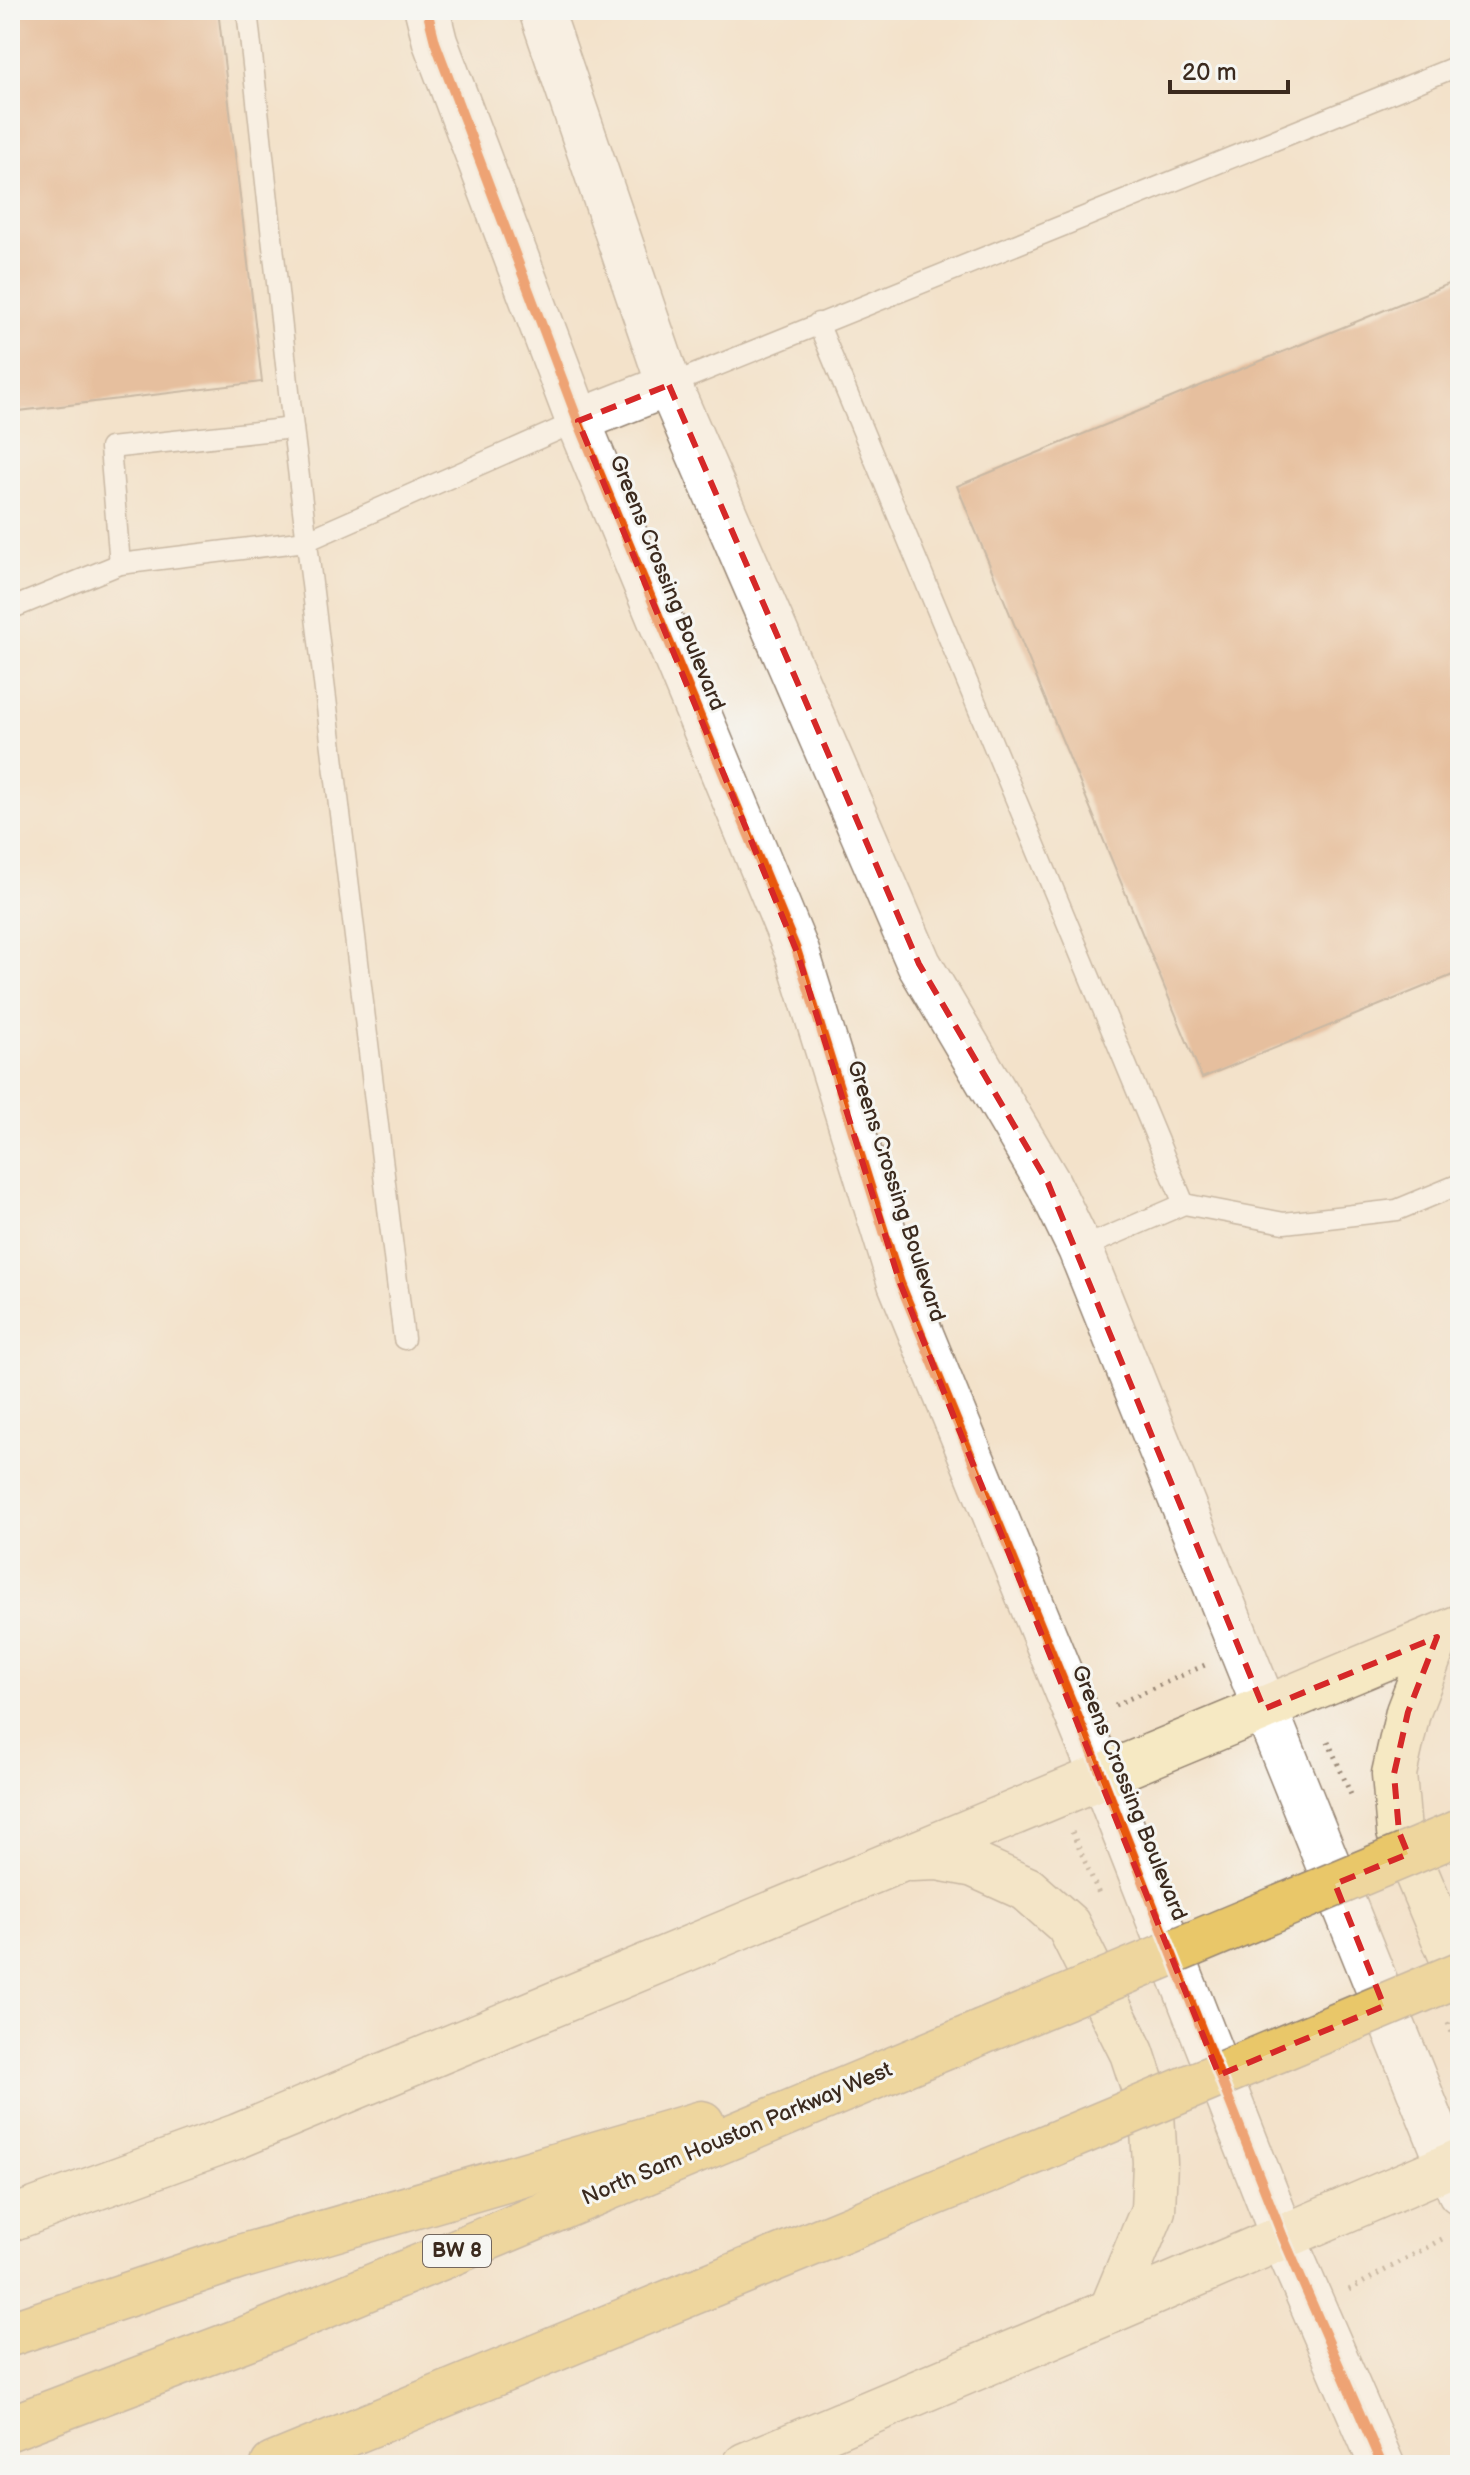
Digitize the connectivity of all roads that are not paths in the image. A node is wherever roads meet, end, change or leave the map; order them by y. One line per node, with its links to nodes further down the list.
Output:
1 (247, 10): 8 (lane)
2 (427, 10): 7 (street, Greens Crossing Boulevard)
3 (541, 10): 6 (street)
4 (1460, 65): 5 (lane)
5 (818, 323): 6 (lane); 13 (lane)
6 (669, 385): 7 (street); 14 (street)
7 (578, 421): 9 (lane); 18 (street, Greens Crossing Boulevard)
8 (293, 428): 9 (lane); 10 (lane)
9 (306, 541): 10 (lane); 15 (lane)
10 (120, 564): 11 (lane)
11 (10, 609)
12 (1460, 1184): 13 (lane)
13 (1184, 1204): 14 (lane)
14 (1080, 1249): 17 (street)
15 (404, 1339)
16 (1448, 1632): 17 (main road); 21 (main road)
17 (1264, 1709): 18 (main road); 23 (street)
18 (1102, 1776): 20 (main road); 25 (street, Greens Crossing Boulevard)
19 (1460, 1832): 22 (highway, North Sam Houston Parkway West / BW 8, bridge)
20 (900, 1860): 24 (main road); 26 (main road)
21 (1460, 1975): 28 (highway, bridge)
22 (900, 2066): 27 (highway); 29 (highway, North Sam Houston Parkway West / BW 8)
23 (1456, 2173): 25 (main road)
24 (10, 2219)
25 (1283, 2237): 26 (main road); 33 (street, Greens Crossing Boulevard)
26 (1111, 2311): 32 (main road)
27 (10, 2334)
28 (485, 2379): 30 (highway); 31 (highway)
29 (10, 2428)
30 (273, 2465)
31 (330, 2465)
32 (745, 2465)
33 (1382, 2465)

